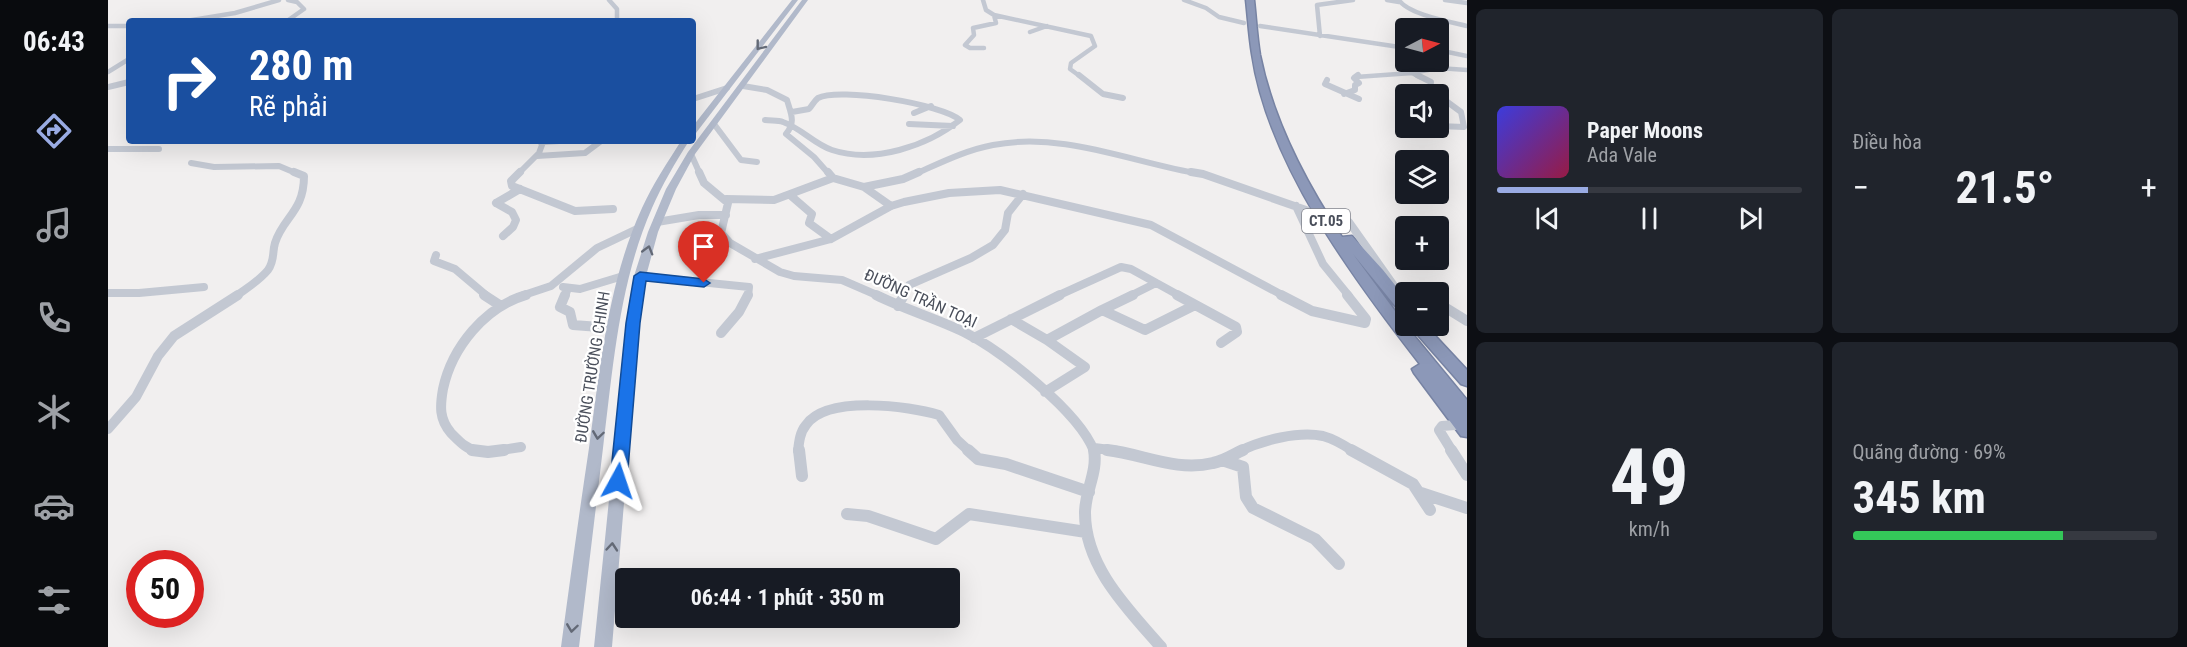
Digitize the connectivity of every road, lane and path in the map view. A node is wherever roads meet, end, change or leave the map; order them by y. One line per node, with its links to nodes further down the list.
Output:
1 (279, 0): 16 (street)
2 (288, 0): 17 (street)
3 (609, 0): 18 (street)
4 (795, 0): 44 (main road, one-way to 44)
5 (805, 0): 42 (main road, ĐƯỜNG TRƯỜNG CHINH)
6 (983, 0): 15 (street)
7 (1184, 0): 23 (street)
8 (1250, 0): 92 (highway, CT.05)
9 (1256, 0): 89 (highway, CT.05)
10 (1353, 0): 30 (street)
11 (1387, 0): 13 (street)
12 (1445, 0): 14 (street)
13 (1399, 1): 19 (street)
14 (1466, 4)
15 (994, 15): 26 (street); 32 (street)
16 (204, 18)
17 (291, 18)
18 (617, 18)
19 (1440, 18)
20 (1467, 19): 21 (street)
21 (1449, 20)
22 (1449, 21): 28 (street)
23 (1244, 23)
24 (108, 26): 25 (street)
25 (126, 26)
26 (1047, 26): 29 (street); 47 (street)
27 (1260, 26): 30 (street)
28 (1467, 26)
29 (1030, 33)
30 (1320, 36): 31 (street)
31 (1395, 46)
32 (984, 48)
33 (1449, 52): 34 (street)
34 (1467, 56)
35 (126, 61): 37 (street)
36 (1467, 70): 38 (street)
37 (108, 72)
38 (1412, 73): 41 (street); 45 (street)
39 (1327, 80): 45 (street)
40 (126, 83): 43 (street)
41 (1431, 84)
42 (743, 86): 52 (main road, ĐƯỜNG TRƯỜNG CHINH); 53 (street)
43 (108, 87)
44 (726, 88): 46 (street); 50 (main road)
45 (1344, 94): 48 (street)
46 (696, 98)
47 (1123, 98)
48 (1359, 99)
49 (1449, 103): 59 (street)
50 (712, 106): 52 (main road); 60 (main road)
51 (931, 106): 53 (street); 54 (street); 58 (street)
52 (727, 107): 57 (main road, ĐƯỜNG TRƯỜNG CHINH)
53 (792, 111): 61 (street)
54 (914, 113)
55 (765, 120): 61 (street)
56 (909, 123): 58 (street)
57 (714, 124): 69 (main road, ĐƯỜNG TRƯỜNG CHINH); 71 (street)
58 (952, 126): 62 (street)
59 (1449, 126)
60 (696, 127)
61 (792, 127): 62 (street); 66 (street)
62 (816, 142): 66 (street)
63 (541, 144): 70 (street)
64 (597, 144): 70 (street)
65 (683, 144): 86 (main road, ĐƯỜNG TRƯỜNG CHINH)
66 (800, 145): 73 (street)
67 (108, 149): 68 (street)
68 (159, 149)
69 (692, 154): 78 (street); 85 (main road, ĐƯỜNG TRƯỜNG CHINH)
70 (537, 156): 75 (street)
71 (757, 162)
72 (191, 163): 123 (street)
73 (833, 178): 74 (street); 77 (street)
74 (864, 187): 79 (street); 80 (street)
75 (520, 189): 81 (street); 87 (street)
76 (1023, 194): 79 (street); 80 (street); 104 (street)
77 (790, 195): 78 (street); 88 (street)
78 (726, 200): 83 (street, ĐƯỜNG TRẦN TOẠI)
79 (891, 206): 88 (street)
80 (1296, 206): 82 (street)
81 (613, 209)
82 (1306, 210)
83 (726, 215): 85 (street); 91 (street, ĐƯỜNG TRẦN TOẠI)
84 (1334, 218): 98 (street)
85 (657, 222): 94 (main road, ĐƯỜNG TRƯỜNG CHINH, one-way to 85)
86 (639, 228): 93 (main road, ĐƯỜNG TRƯỜNG CHINH); 95 (street)
87 (503, 236)
88 (831, 239): 91 (street)
89 (1347, 239): 101 (highway); 105 (highway, CT.05)
90 (436, 255): 103 (street)
91 (755, 259): 104 (street, ĐƯỜNG TRẦN TOẠI)
92 (1361, 275): 121 (highway, CT.05); 122 (highway)
93 (623, 276): 99 (street); 110 (main road, ĐƯỜNG TRƯỜNG CHINH)
94 (640, 276): 111 (street); 112 (main road, ĐƯỜNG TRƯỜNG CHINH)
95 (556, 283): 99 (street); 103 (street)
96 (1156, 283): 102 (street); 106 (street); 108 (street)
97 (204, 287): 100 (street)
98 (1395, 287)
99 (568, 288): 110 (street)
100 (108, 293)
101 (1395, 295)
102 (1195, 305): 106 (street); 117 (street)
103 (501, 306): 124 (street)
104 (898, 306): 115 (street, ĐƯỜNG TRẦN TOẠI)
105 (1395, 308)
106 (1102, 309): 116 (street)
107 (1449, 310): 109 (street)
108 (1011, 319): 115 (street); 116 (street)
109 (1467, 321)
110 (613, 331): 112 (main road); 136 (main road, ĐƯỜNG TRƯỜNG CHINH, one-way to 136)
111 (721, 333)
112 (632, 334): 137 (main road, ĐƯỜNG TRƯỜNG CHINH, one-way to 112)
113 (1416, 336): 120 (highway, CT.05)
114 (1427, 336): 118 (highway)
115 (974, 338): 119 (street, ĐƯỜNG TRẦN TOẠI)
116 (1047, 340): 119 (street)
117 (1221, 343)
118 (1467, 380)
119 (1045, 392): 125 (street, ĐƯỜNG TRẦN TOẠI)
120 (1467, 397)
121 (1467, 411)
122 (1461, 428): 127 (street)
123 (108, 429)
124 (521, 447)
125 (1094, 448): 126 (street); 129 (street)
126 (1222, 460): 130 (street); 135 (street)
127 (1467, 475)
128 (802, 476): 129 (street)
129 (1089, 492): 134 (street)
130 (1421, 493): 131 (street); 132 (street)
131 (1467, 508)
132 (1430, 510)
133 (847, 514): 134 (street)
134 (1086, 532): 138 (street)
135 (1339, 564)
136 (570, 647)
137 (603, 647)
138 (1161, 647)

